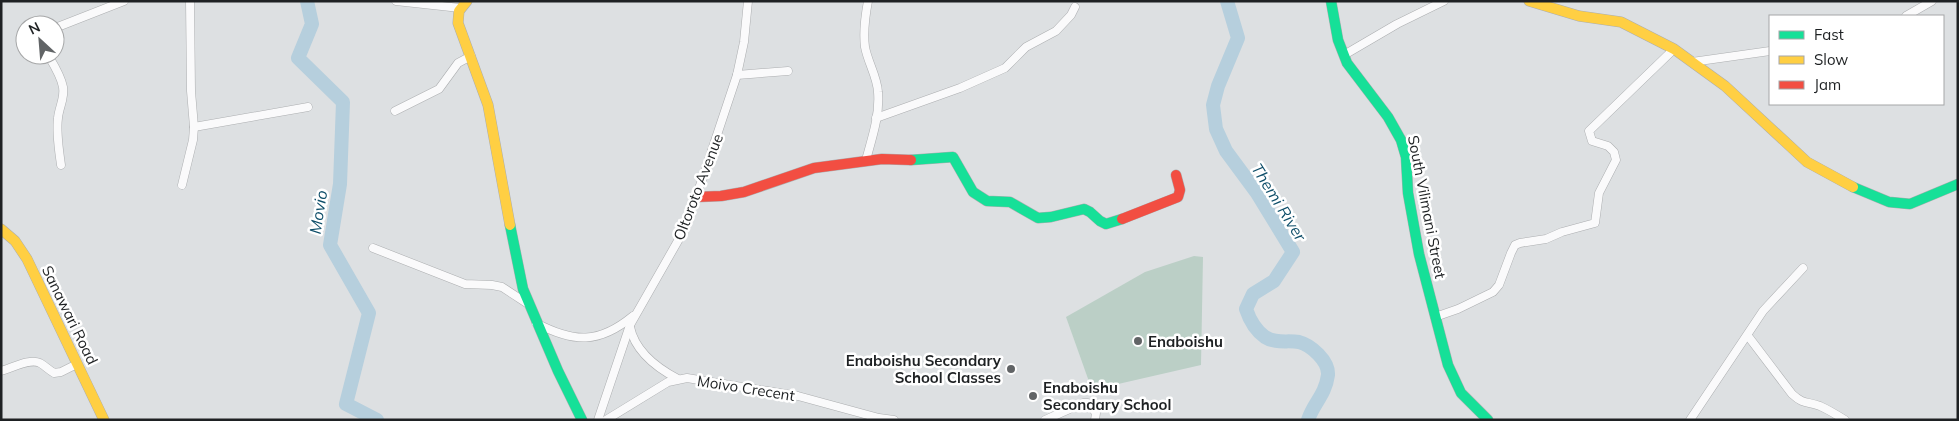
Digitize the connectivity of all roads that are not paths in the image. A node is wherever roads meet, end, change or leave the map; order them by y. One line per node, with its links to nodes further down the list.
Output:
1 (124, 1): 13 (street)
2 (190, 1): 25 (street)
3 (396, 1): 10 (street)
4 (868, 1): 24 (street)
5 (1331, 1): 16 (street, South Vilimani Street)
6 (1444, 1): 16 (street)
7 (1529, 1): 14 (street)
8 (1932, 1): 12 (street)
9 (750, 2): 21 (street, Oltoroto Avenue)
10 (463, 4): 17 (street)
11 (1075, 7): 24 (street)
12 (1908, 15)
13 (65, 24)
14 (1674, 49): 18 (street); 37 (street)
15 (1769, 50): 18 (street)
16 (1344, 55): 37 (street, South Vilimani Street)
17 (471, 56): 23 (street); 35 (street)
18 (1692, 62): 29 (street)
19 (54, 65): 27 (street)
20 (788, 71): 21 (street)
21 (737, 75): 31 (street, Oltoroto Avenue)
22 (308, 107): 25 (street)
23 (394, 111)
24 (876, 118): 26 (street)
25 (194, 127): 30 (street)
26 (866, 160): 28 (street); 31 (street)
27 (61, 165)
28 (1176, 174)
29 (1958, 184)
30 (182, 185)
31 (696, 197): 36 (street, Oltoroto Avenue)
32 (1, 229): 41 (street, Sanawari Road)
33 (373, 248): 35 (street)
34 (1803, 268): 40 (street)
35 (528, 304): 38 (street)
36 (636, 314): 38 (street); 39 (street, Oltoroto Avenue)
37 (1435, 317): 51 (street, South Vilimani Street)
38 (536, 323): 45 (street)
39 (630, 325): 43 (street); 46 (street, Oltoroto Avenue)
40 (1748, 336): 52 (street); 53 (street)
41 (77, 364): 42 (street); 44 (street, Sanawari Road)
42 (1, 371)
43 (678, 379): 47 (street, Moivo Crecent); 48 (street, Moivo Crecent)
44 (104, 420)
45 (582, 420)
46 (598, 420)
47 (606, 420)
48 (894, 420)
49 (1045, 420): 50 (street)
50 (1095, 420)
51 (1488, 420)
52 (1690, 420)
53 (1846, 420)

